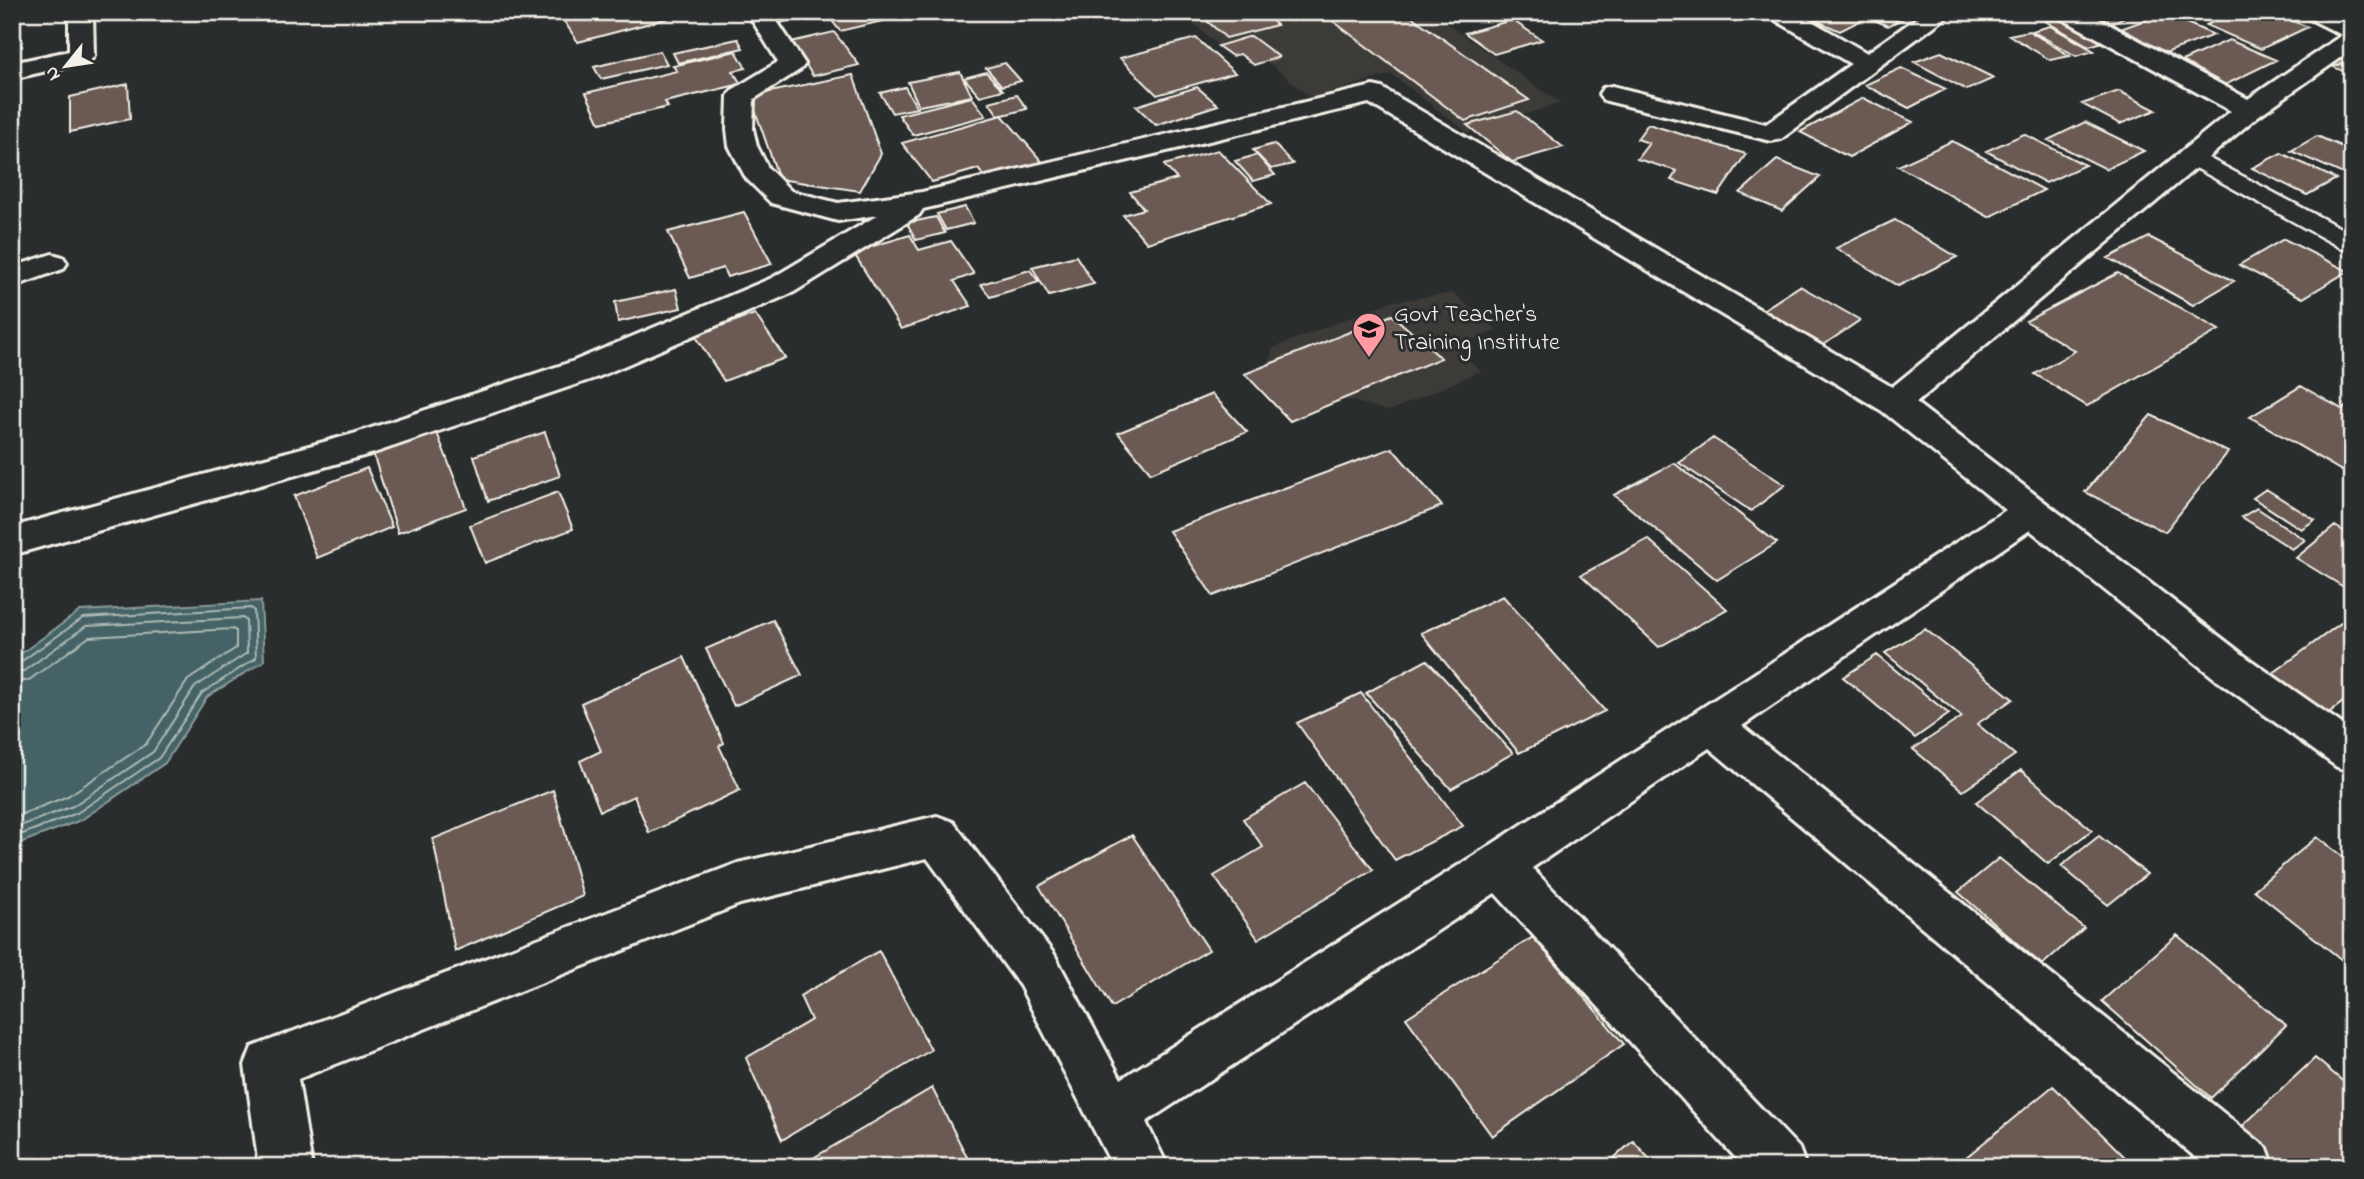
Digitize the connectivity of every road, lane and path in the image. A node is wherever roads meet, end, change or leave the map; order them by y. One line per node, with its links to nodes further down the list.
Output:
1 (81, 12): 10 (street)
2 (759, 12): 14 (street)
3 (1779, 12): 9 (street)
4 (1941, 12): 9 (street)
5 (2067, 12): 12 (street)
6 (2314, 12): 7 (street)
7 (2352, 30)
8 (2352, 39): 12 (street)
9 (1868, 64): 11 (street)
10 (12, 71)
11 (1612, 94)
12 (2249, 110): 13 (street)
13 (2193, 157): 15 (lane); 18 (street)
14 (922, 201): 18 (street); 20 (street)
15 (2352, 244)
16 (52, 262): 17 (street)
17 (12, 278)
18 (1894, 403): 19 (street)
19 (2032, 511): 21 (street); 22 (street)
20 (12, 541)
21 (1711, 725): 23 (street); 28 (street)
22 (2352, 754)
23 (1499, 865): 24 (street); 27 (street)
24 (1112, 1114): 25 (street); 26 (street)
25 (286, 1167)
26 (1142, 1167)
27 (1780, 1167)
28 (2248, 1167)

